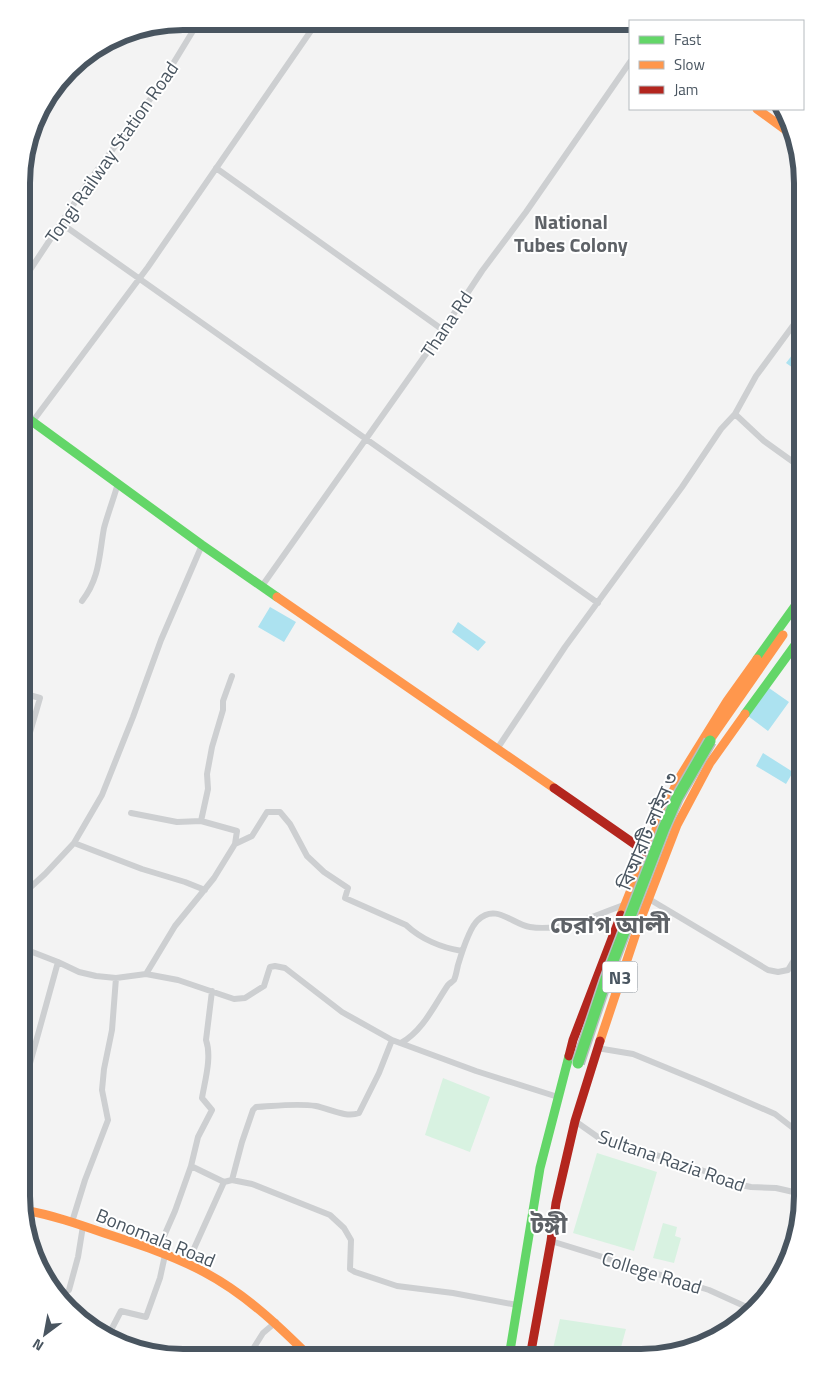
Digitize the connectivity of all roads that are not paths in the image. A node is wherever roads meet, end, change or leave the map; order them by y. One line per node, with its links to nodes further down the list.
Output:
1 (194, 30): 7 (street, Tongi Railway Station Road)
2 (311, 30): 6 (street)
3 (629, 63): 11 (street, Thana Rd)
4 (758, 110): 5 (main road)
5 (784, 129)
6 (216, 168): 9 (street); 11 (street)
7 (62, 224): 8 (street, Tongi Railway Station Road); 9 (street)
8 (30, 270)
9 (139, 280): 14 (street); 15 (street)
10 (794, 324): 12 (street)
11 (443, 330): 15 (street, Thana Rd)
12 (734, 414): 16 (street); 21 (street)
13 (30, 419): 14 (main road)
14 (33, 421): 17 (main road)
15 (366, 439): 19 (street, Thana Rd); 21 (street)
16 (794, 463)
17 (118, 483): 18 (main road); 20 (street)
18 (202, 545): 19 (main road); 31 (street)
19 (262, 586): 28 (main road)
20 (82, 601)
21 (598, 603): 28 (street)
22 (794, 607): 33 (main road, N3)
23 (794, 620): 49 (main road, বিআরটি লাইন ৩, bridge)
24 (794, 646): 36 (main road, N3)
25 (232, 676): 30 (street)
26 (30, 695): 27 (street)
27 (30, 733)
28 (497, 749): 33 (main road)
29 (131, 812): 30 (street)
30 (201, 821): 32 (street)
31 (74, 843): 34 (street); 35 (street)
32 (234, 844): 35 (street); 39 (street)
33 (646, 852): 37 (main road, N3)
34 (32, 885)
35 (204, 890): 42 (street)
36 (649, 899): 40 (street); 47 (main road, N3)
37 (626, 904): 39 (street); 50 (main road, N3)
38 (30, 951): 41 (street)
39 (462, 951): 46 (street)
40 (794, 960)
41 (58, 962): 43 (street); 48 (street)
42 (146, 974): 43 (street); 44 (street)
43 (116, 978): 58 (street)
44 (212, 991): 45 (street); 53 (street)
45 (392, 1040): 46 (street); 54 (street)
46 (401, 1043): 50 (street)
47 (597, 1048): 51 (main road, N3); 52 (street)
48 (30, 1063)
49 (578, 1063)
50 (558, 1097): 63 (main road, N3)
51 (574, 1121): 56 (street, Sultana Razia Road); 59 (main road, N3)
52 (794, 1129)
53 (191, 1166): 55 (street); 60 (street)
54 (232, 1180): 55 (street); 63 (street)
55 (224, 1182): 61 (street)
56 (794, 1192)
57 (31, 1212): 58 (main road, Bonomala Road)
58 (78, 1224): 60 (main road, Bonomala Road); 62 (street)
59 (551, 1241): 64 (street, College Road); 70 (main road, N3)
60 (161, 1254): 61 (main road, Bonomala Road); 66 (street)
61 (187, 1264): 65 (main road, Bonomala Road)
62 (69, 1290)
63 (517, 1305): 69 (main road, N3)
64 (746, 1307)
65 (276, 1322): 67 (street); 68 (main road, Bonomala Road)
66 (110, 1331)
67 (253, 1349)
68 (302, 1349)
69 (511, 1349)
70 (531, 1349)

